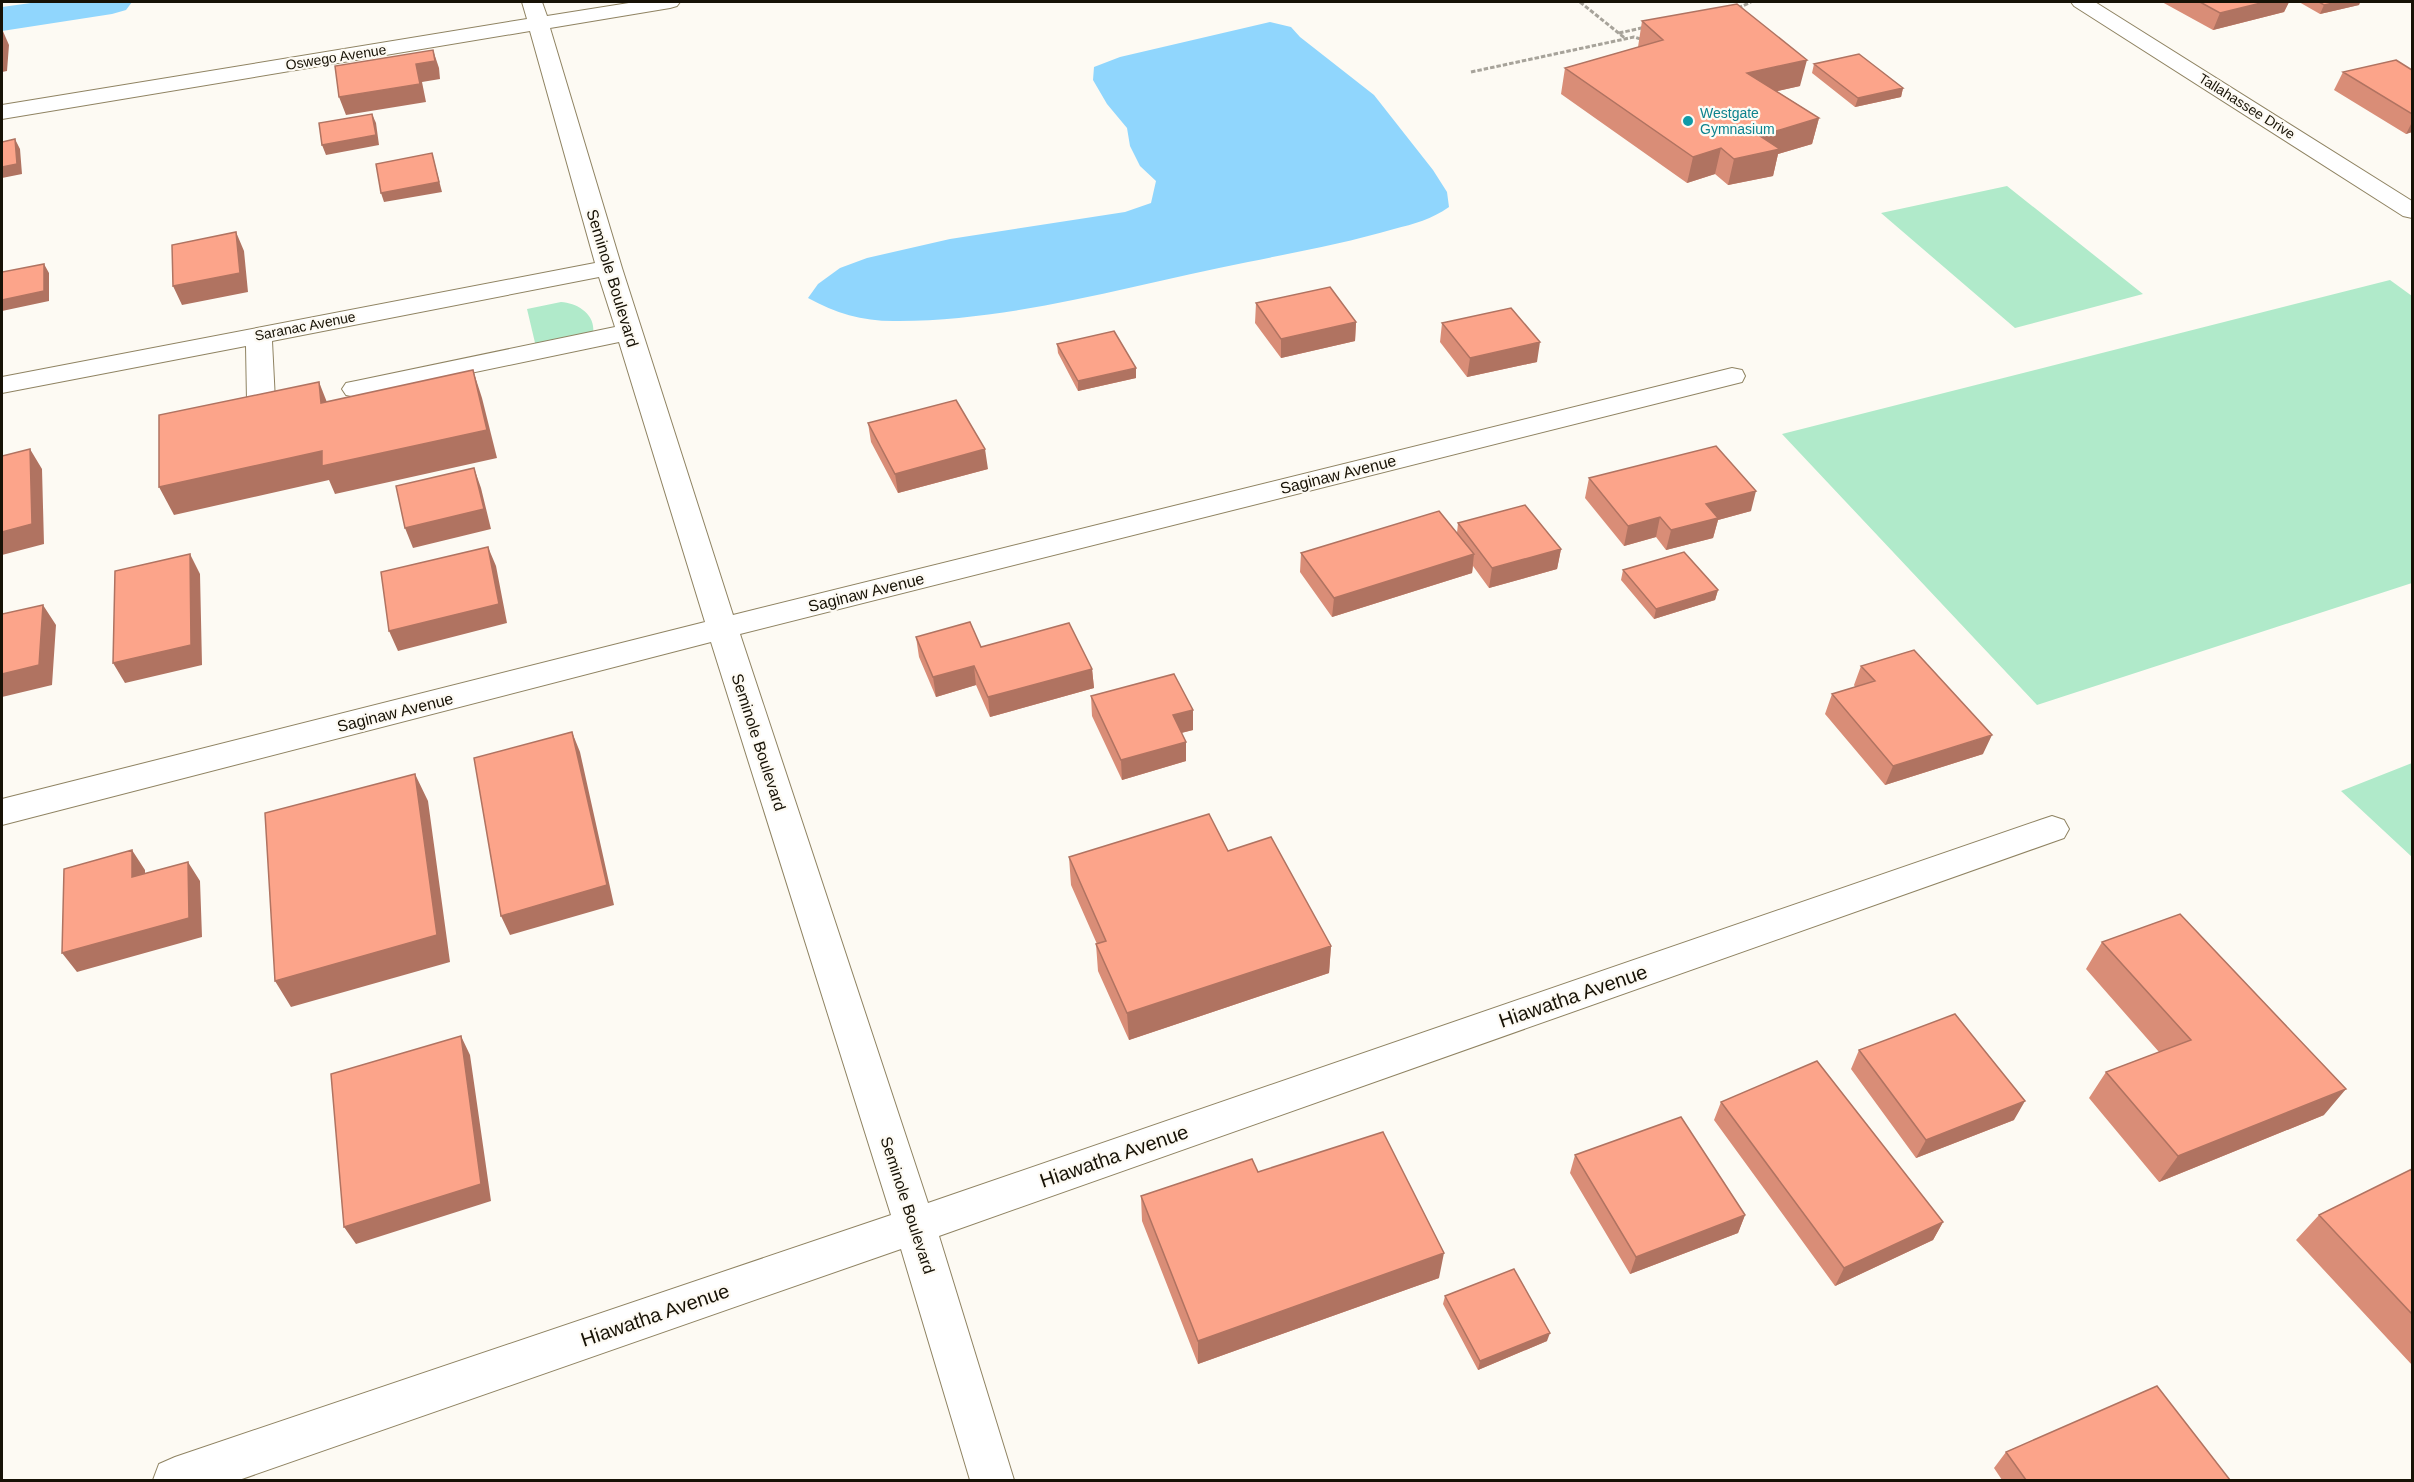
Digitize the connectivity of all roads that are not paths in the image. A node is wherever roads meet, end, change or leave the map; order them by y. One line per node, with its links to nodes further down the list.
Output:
1 (670, 2): 3 (street, Oswego Avenue)
2 (2081, 2): 5 (street, Tallahassee Drive)
3 (535, 12): 4 (street, Oswego Avenue); 6 (street, Seminole Boulevard)
4 (2, 112)
5 (2408, 205)
6 (609, 268): 7 (street, Seminole Boulevard); 8 (street, Saranac Avenue)
7 (629, 332): 11 (street); 13 (street, Seminole Boulevard)
8 (259, 335): 10 (street, Saranac Avenue); 12 (street)
9 (1732, 376): 13 (street, Saginaw Avenue)
10 (2, 385)
11 (356, 389)
12 (261, 401)
13 (722, 628): 14 (street, Saginaw Avenue); 16 (street, Seminole Boulevard)
14 (2, 812)
15 (2052, 829): 16 (street, Hiawatha Avenue)
16 (915, 1226): 17 (street, Hiawatha Avenue); 18 (street, Seminole Boulevard)
17 (175, 1480)
18 (992, 1480)

